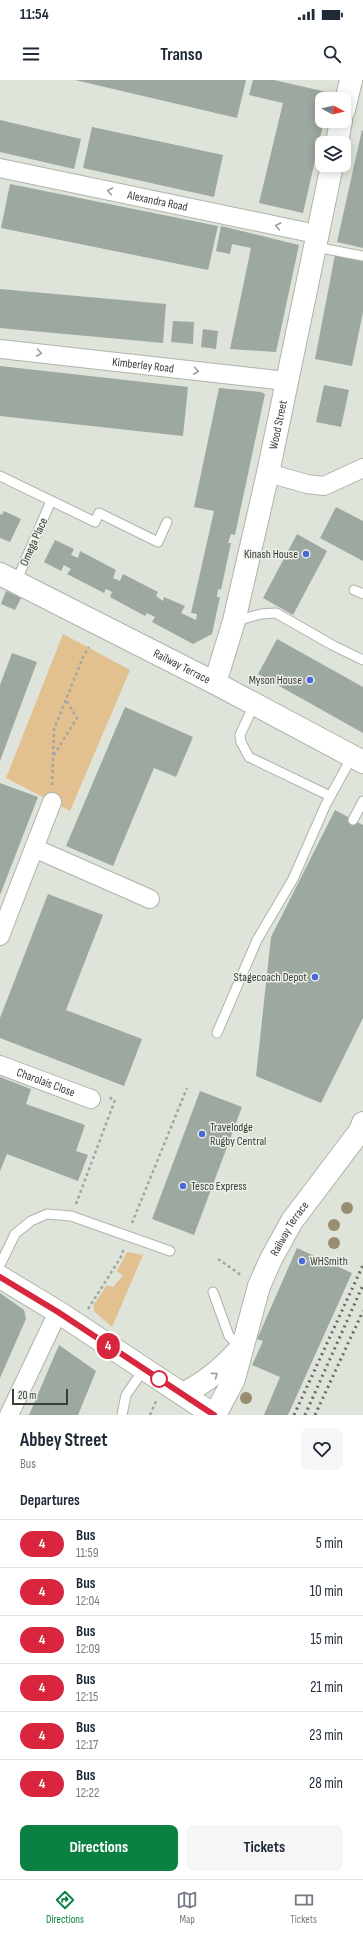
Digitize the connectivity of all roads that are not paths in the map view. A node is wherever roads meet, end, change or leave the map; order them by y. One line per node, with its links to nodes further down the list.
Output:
1 (351, 80): 2 (street)
2 (348, 92)
3 (0, 168): 5 (street, Alexandra Road, one-way to 3)
4 (330, 172): 5 (street, Wood Street)
5 (315, 240): 6 (lane); 8 (street, Wood Street)
6 (363, 256)
7 (0, 349): 8 (street, Kimberley Road, one-way to 8)
8 (286, 382): 10 (street, Wood Street)
9 (363, 468): 10 (street)
10 (268, 473): 17 (street, Wood Street)
11 (0, 476): 12 (lane)
12 (51, 501): 13 (lane); 14 (lane, Omega Place)
13 (167, 522)
14 (8, 578): 19 (street, Railway Terrace)
15 (354, 590): 16 (lane)
16 (363, 594)
17 (234, 621): 18 (lane); 19 (street, Wood Street)
18 (363, 660)
19 (215, 683): 20 (street, Railway Terrace)
20 (254, 705): 21 (street, Railway Terrace); 22 (lane)
21 (358, 759): 22 (lane)
22 (330, 796): 29 (lane)
23 (363, 801): 25 (lane)
24 (52, 802): 26 (street)
25 (353, 820)
26 (34, 848): 27 (street); 28 (street)
27 (150, 899)
28 (0, 936)
29 (217, 1033)
30 (0, 1065): 31 (street, Charolais Close)
31 (91, 1099)
32 (363, 1123): 38 (street, Railway Terrace)
33 (170, 1251): 34 (lane)
34 (0, 1265)
35 (0, 1278): 37 (street)
36 (213, 1292): 38 (lane)
37 (58, 1312): 39 (street); 41 (street)
38 (241, 1348): 40 (street, Railway Terrace); 40 (street, Railway Terrace, one-way to 38)
39 (144, 1369): 40 (street); 42 (lane)
40 (202, 1407)
41 (9, 1415)
42 (122, 1415)

